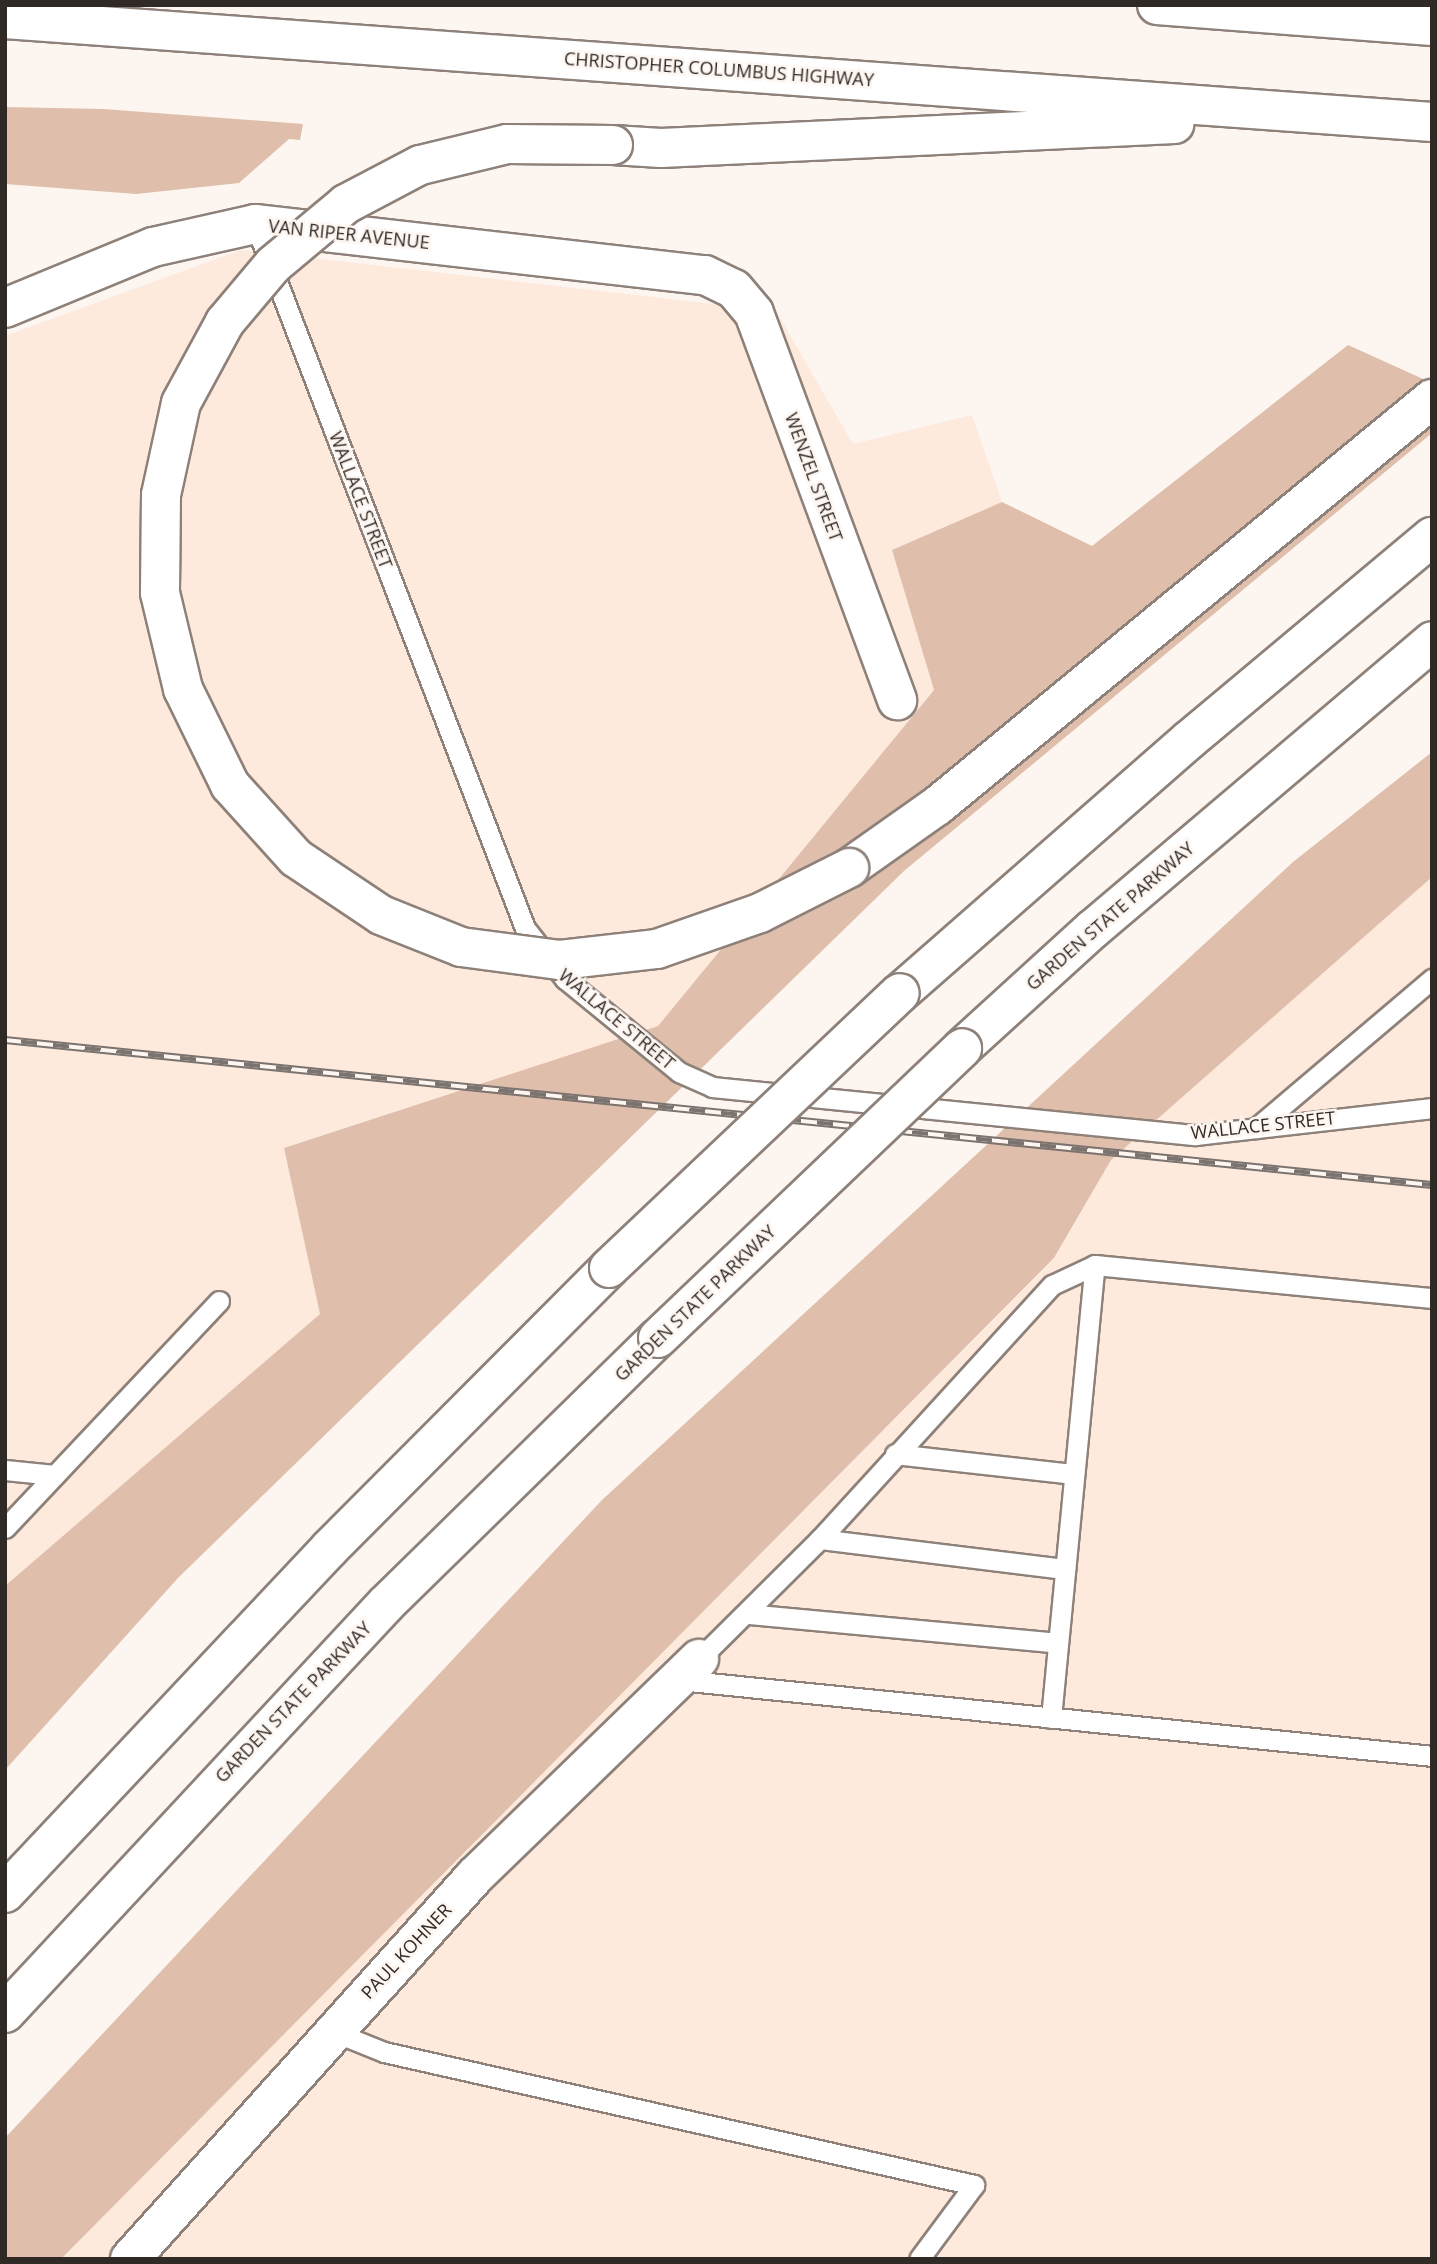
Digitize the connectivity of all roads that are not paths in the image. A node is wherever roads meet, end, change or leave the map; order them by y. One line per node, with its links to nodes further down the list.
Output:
1 (1157, 5): 3 (main road)
2 (5, 19): 4 (main road, CHRISTOPHER COLUMBUS HIGHWAY)
3 (1432, 26)
4 (1351, 116): 5 (main road, CHRISTOPHER COLUMBUS HIGHWAY); 9 (main road, bridge)
5 (1432, 122)
6 (256, 224): 7 (main road, VAN RIPER AVENUE); 8 (main road, VAN RIPER AVENUE); 15 (lane, WALLACE STREET)
7 (705, 275): 12 (main road, WENZEL STREET)
8 (5, 308)
9 (1432, 399)
10 (1432, 537): 31 (main road, bridge)
11 (1432, 641): 32 (main road, GARDEN STATE PARKWAY, bridge)
12 (897, 700)
13 (1432, 979): 15 (lane)
14 (1432, 1108): 15 (lane, WALLACE STREET)
15 (1256, 1128)
16 (1096, 1265): 17 (lane); 19 (lane); 21 (lane)
17 (1432, 1298)
18 (219, 1301): 22 (lane)
19 (895, 1454): 21 (lane); 24 (lane)
20 (5, 1470): 22 (lane)
21 (1074, 1474): 25 (lane)
22 (55, 1475): 23 (lane)
23 (5, 1528)
24 (820, 1539): 25 (lane); 26 (lane)
25 (1065, 1569): 27 (lane)
26 (748, 1614): 27 (lane); 28 (lane)
27 (1058, 1643): 29 (lane)
28 (689, 1669): 29 (lane); 33 (main road, PAUL KOHNER)
29 (1051, 1717): 30 (lane)
30 (1432, 1756)
31 (5, 1893)
32 (5, 2013)
33 (332, 2031): 34 (main road, PAUL KOHNER); 35 (lane)
34 (130, 2259)
35 (919, 2259)

